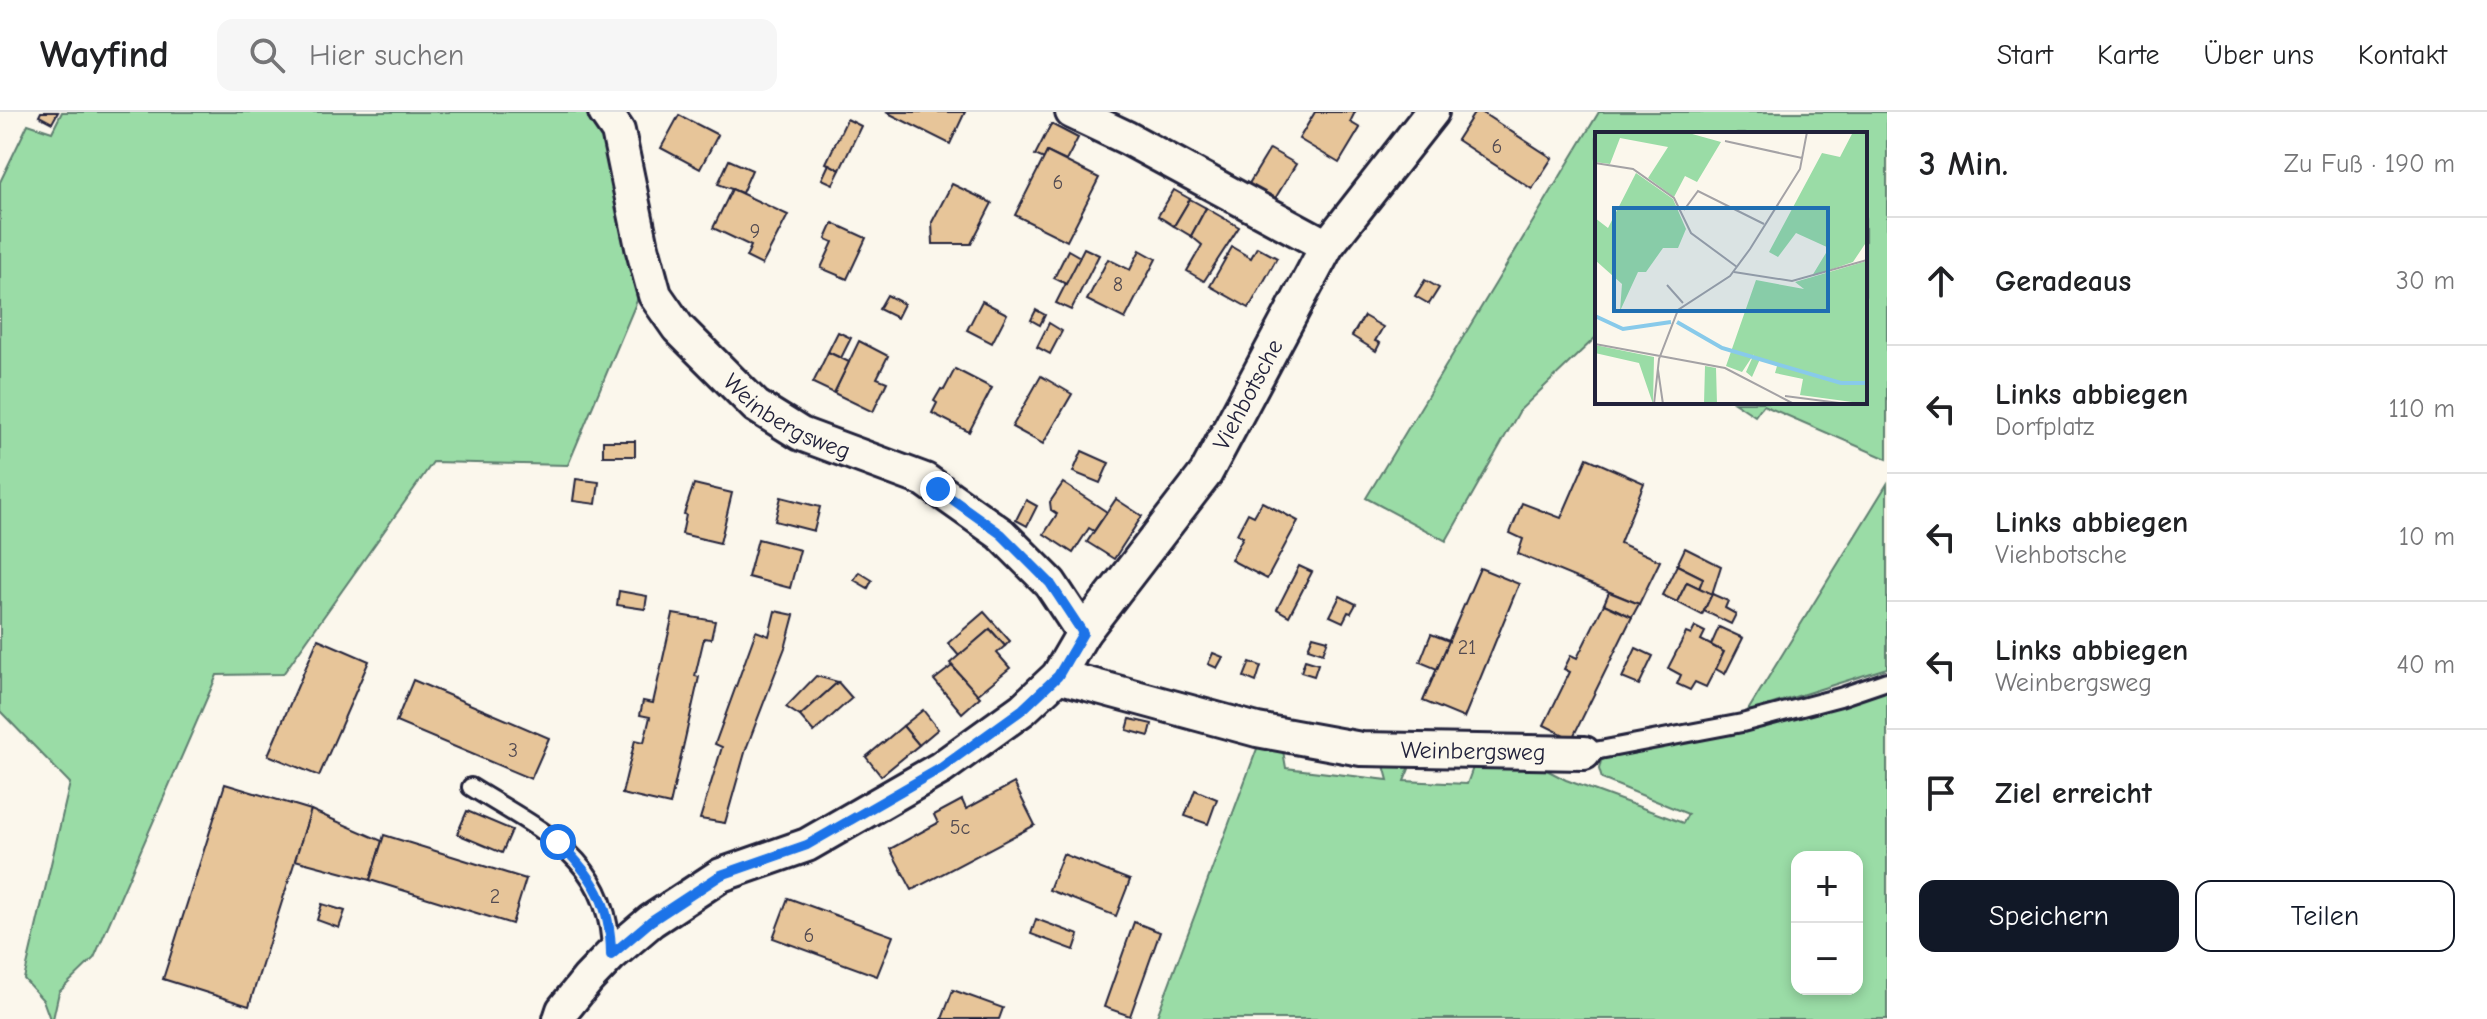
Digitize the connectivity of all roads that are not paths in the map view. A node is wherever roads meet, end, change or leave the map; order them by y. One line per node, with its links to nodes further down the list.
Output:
1 (1072, 112): 4 (street)
2 (1432, 112): 4 (street, Viehbotsche)
3 (620, 118): 5 (street, Weinbergsweg)
4 (1327, 246): 5 (street, Viehbotsche)
5 (1083, 633): 6 (street, Viehbotsche)
6 (1058, 676): 8 (street, Weinbergsweg); 10 (street, Viehbotsche)
7 (1887, 681): 8 (lane, Weinbergsweg)
8 (1584, 753)
9 (471, 787): 10 (lane)
10 (611, 955): 11 (street, Viehbotsche)
11 (560, 1019)

